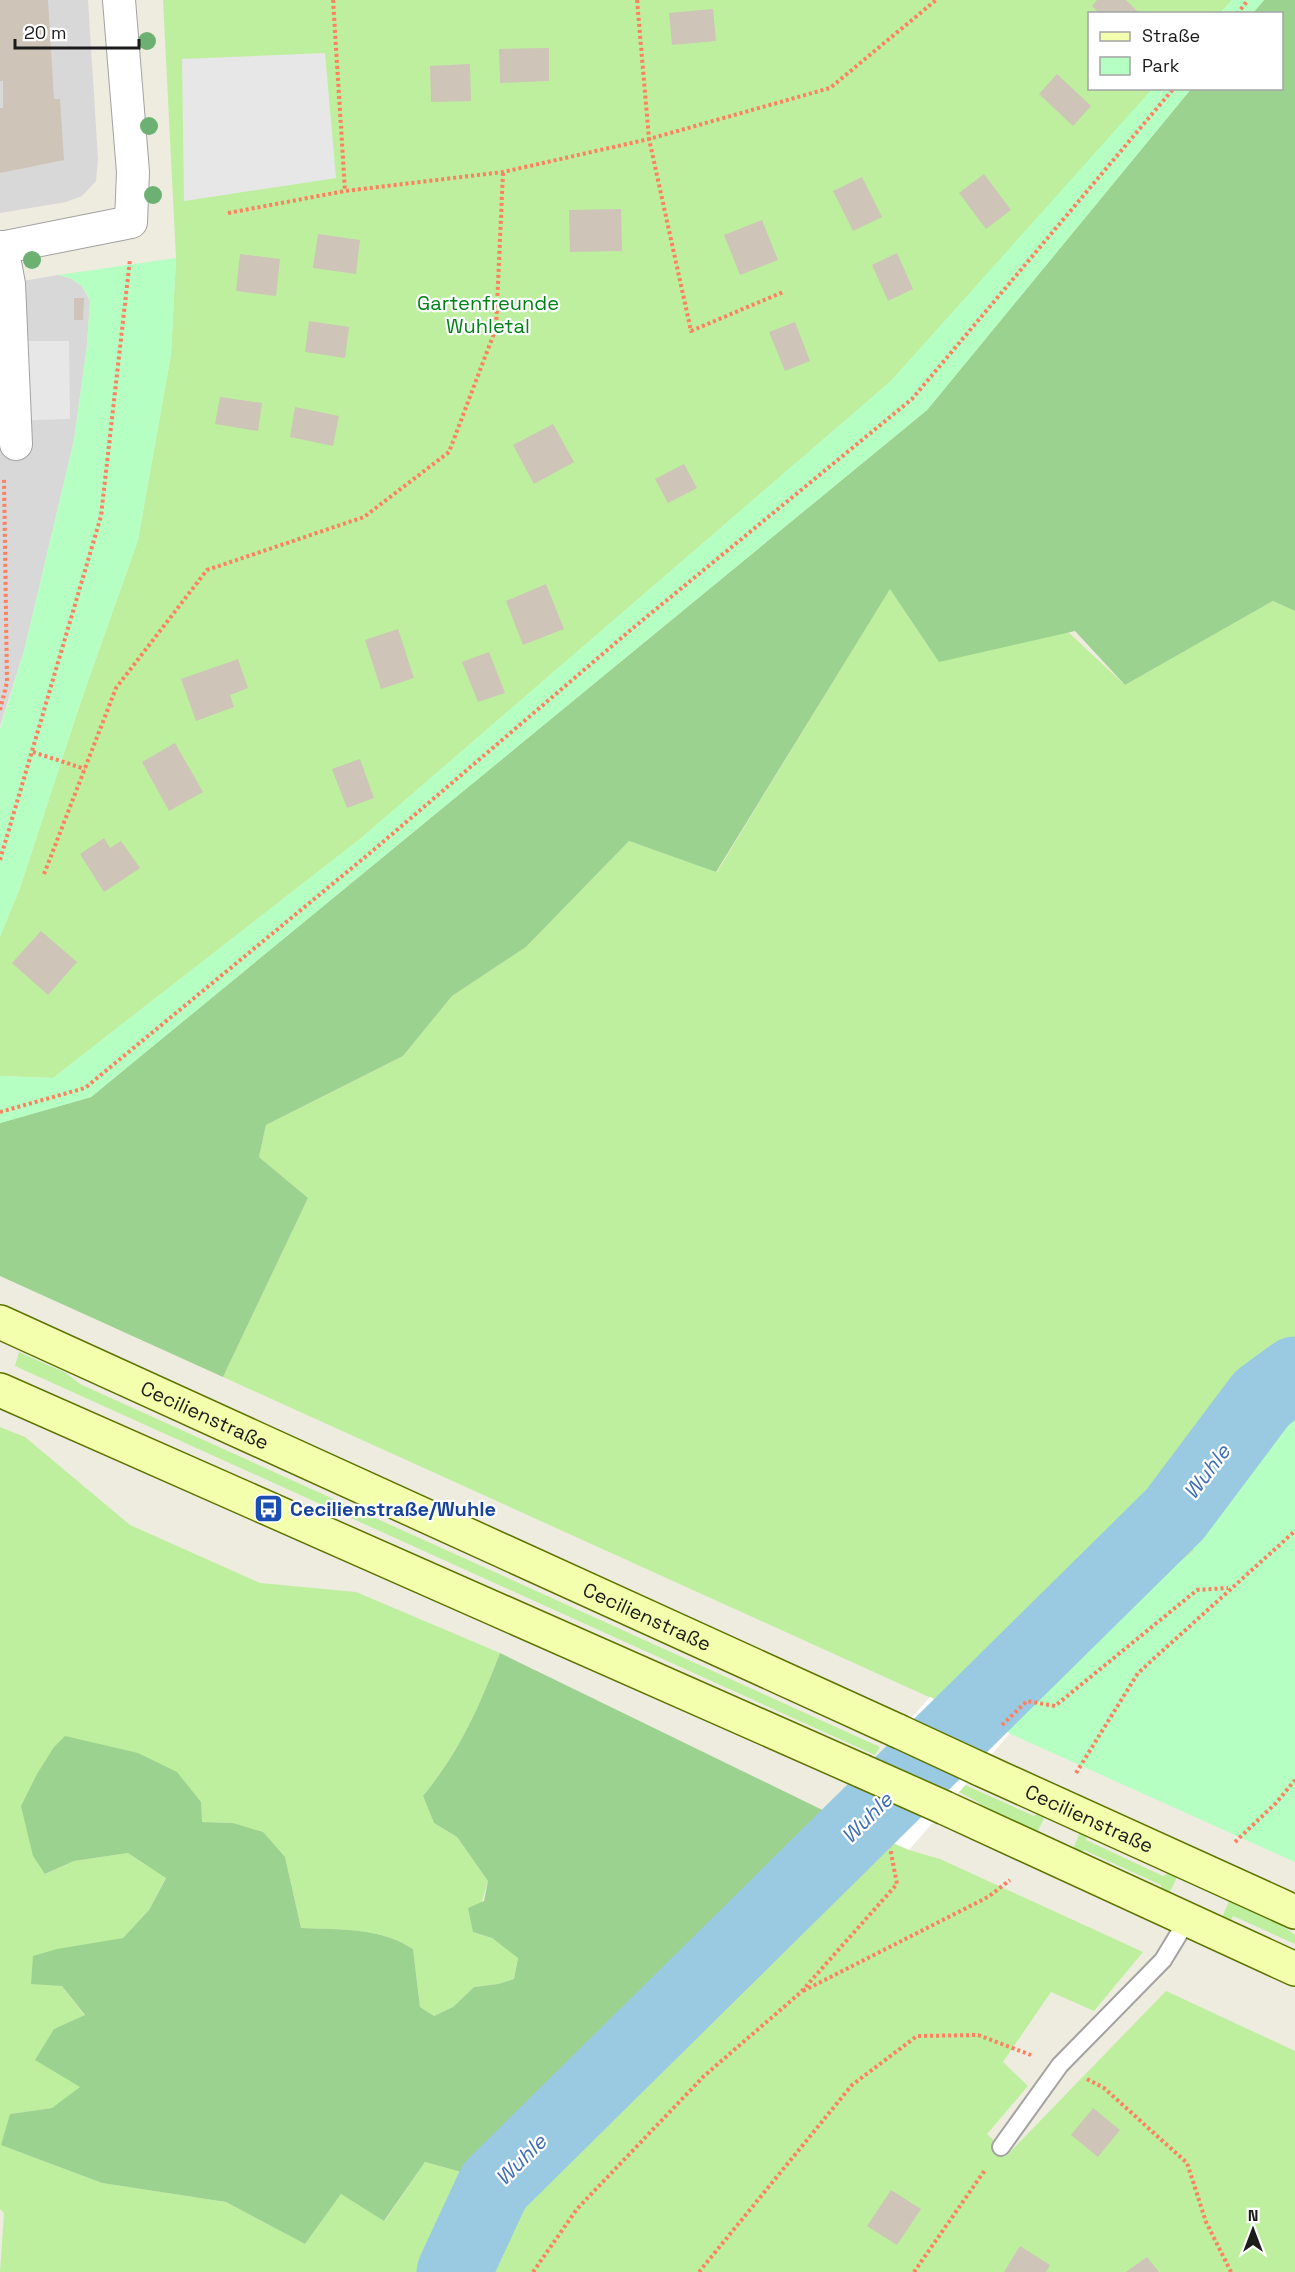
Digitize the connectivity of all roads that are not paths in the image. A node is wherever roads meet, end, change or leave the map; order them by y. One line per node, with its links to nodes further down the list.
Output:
1 (119, 0): 2 (street)
2 (1, 247): 3 (street)
3 (10, 456)
4 (0, 1322): 6 (street, Cecilienstraße, bridge)
5 (0, 1390): 7 (street, bridge)
6 (1295, 1912)
7 (1188, 1919): 8 (street); 9 (lane)
8 (1295, 1969)
9 (1001, 2147)

